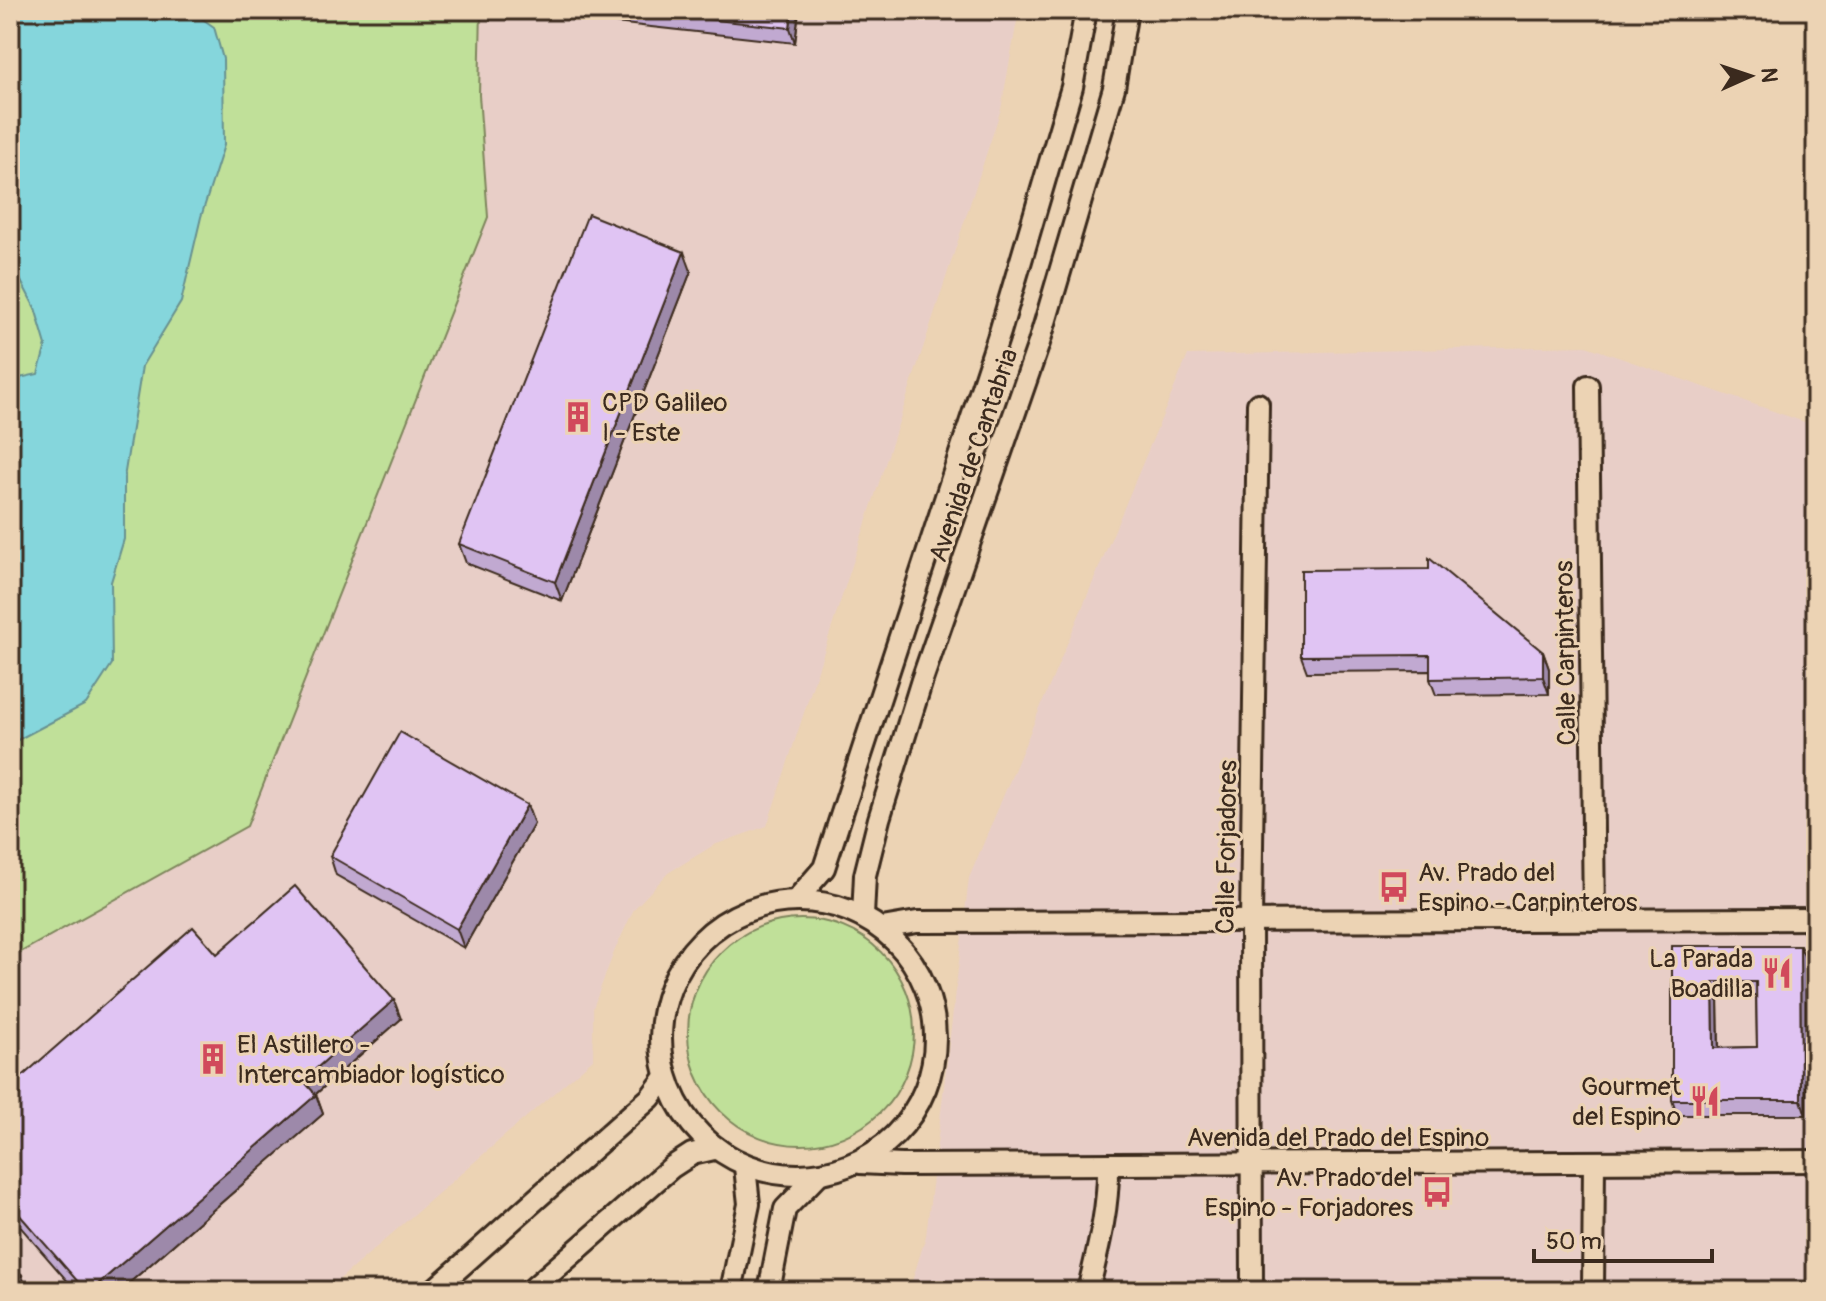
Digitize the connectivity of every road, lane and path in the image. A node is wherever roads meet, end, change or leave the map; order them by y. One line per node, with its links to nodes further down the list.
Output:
1 (1086, 10): 5 (street, Avenida de Cantabria)
2 (1127, 10): 6 (street, Avenida de Cantabria)
3 (1588, 386): 8 (street, Calle Carpinteros)
4 (1258, 404): 9 (street, Calle Forjadores)
5 (797, 899): 6 (street); 11 (street)
6 (863, 916): 10 (street)
7 (1816, 919): 8 (street)
8 (1594, 920): 9 (street)
9 (1251, 921): 10 (street); 17 (street, Calle Forjadores)
10 (882, 928): 15 (street)
11 (665, 1078): 12 (street); 20 (street)
12 (714, 1149): 18 (street); 21 (street)
13 (1816, 1161): 14 (street, Avenida del Prado del Espino)
14 (1594, 1162): 17 (street, Avenida del Prado del Espino); 26 (street)
15 (860, 1163): 16 (street, Avenida del Prado del Espino); 19 (street)
16 (1108, 1164): 17 (street, Avenida del Prado del Espino); 24 (street)
17 (1251, 1164): 25 (street, Calle Forjadores)
18 (745, 1167): 19 (street); 22 (street)
19 (817, 1176): 23 (street)
20 (433, 1291)
21 (530, 1291)
22 (731, 1291)
23 (769, 1291)
24 (1088, 1291)
25 (1252, 1291)
26 (1593, 1291)

